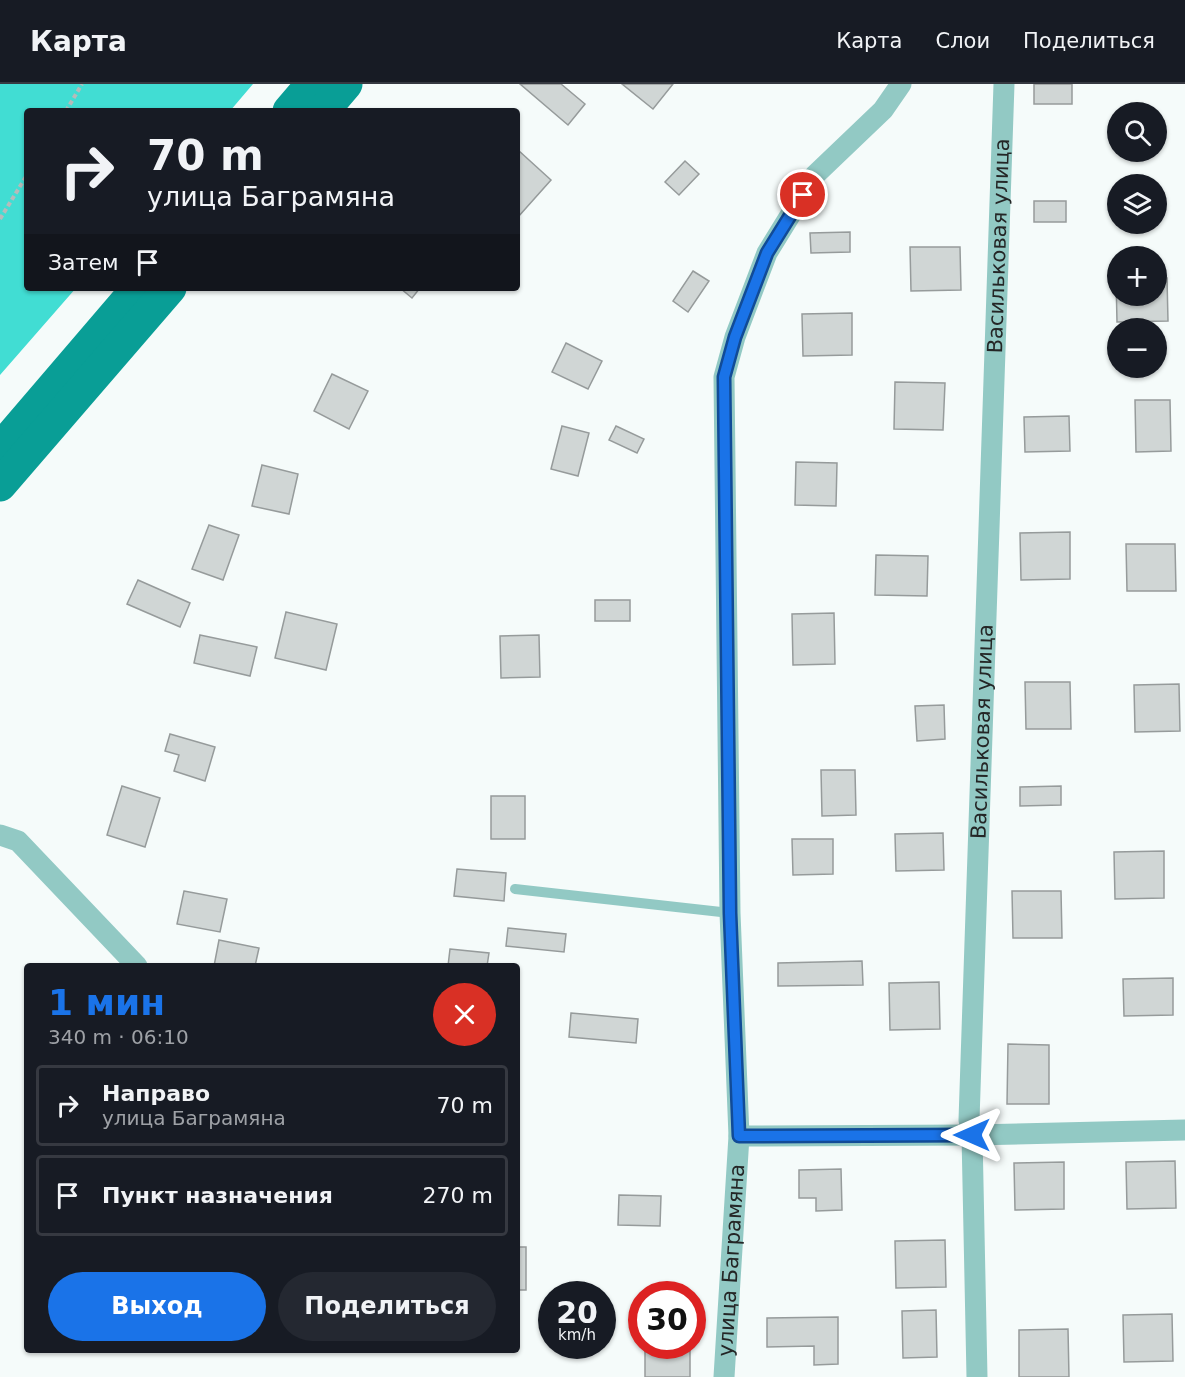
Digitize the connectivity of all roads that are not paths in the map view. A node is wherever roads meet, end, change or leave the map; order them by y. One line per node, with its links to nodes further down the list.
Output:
1 (312, 84): 5 (main road)
2 (346, 84): 6 (main road)
3 (901, 84): 13 (street, улица Баграмяна)
4 (1004, 84): 16 (street, Васильковая улица)
5 (292, 108)
6 (325, 108)
7 (135, 291): 9 (main road)
8 (167, 291): 10 (main road)
9 (0, 448)
10 (0, 485)
11 (0, 835): 14 (street)
12 (515, 889): 13 (lane)
13 (730, 913): 17 (street, улица Баграмяна)
14 (134, 963)
15 (1185, 1130): 16 (street)
16 (972, 1135): 17 (street); 19 (street, Васильковая улица)
17 (739, 1136): 18 (street, улица Баграмяна)
18 (723, 1377)
19 (977, 1377)

